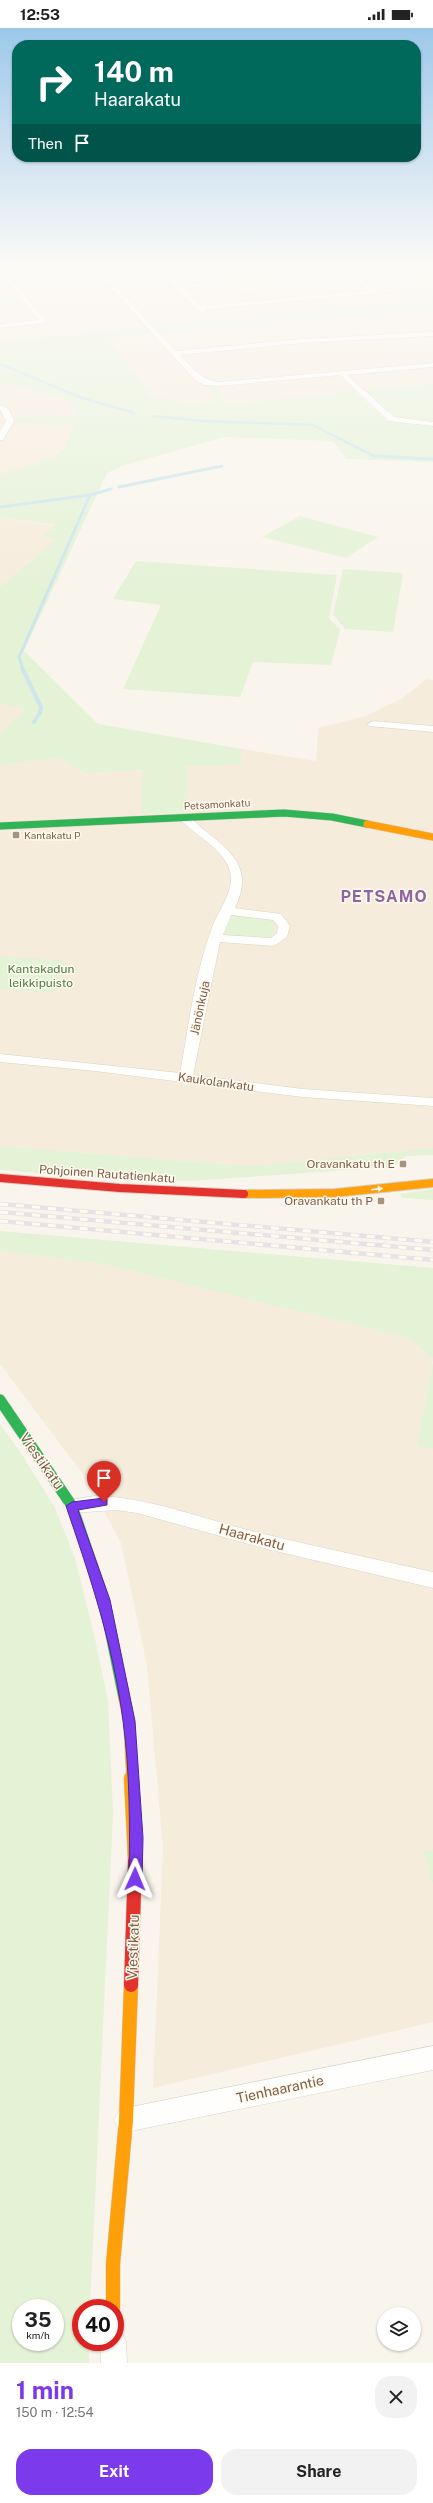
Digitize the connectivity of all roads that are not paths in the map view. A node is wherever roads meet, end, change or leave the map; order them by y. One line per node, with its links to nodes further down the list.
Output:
1 (193, 373): 2 (street)
2 (330, 373)
3 (341, 373): 5 (street)
4 (0, 407): 6 (street)
5 (433, 424)
6 (0, 438)
7 (373, 724): 8 (street)
8 (433, 730)
9 (184, 817): 10 (street, Petsamonkatu); 11 (street, Petsamonkatu); 12 (street, Jänönkuja)
10 (0, 826)
11 (433, 837)
12 (228, 911): 13 (street, Jänönkuja); 13 (street)
13 (216, 938): 15 (street, Jänönkuja)
14 (0, 1058): 15 (street, Kaukolankatu)
15 (186, 1078): 16 (street, Kaukolankatu)
16 (433, 1102)
17 (0, 1178): 20 (street, Pohjoinen Rautatienkatu)
18 (298, 1184): 20 (street, Pohjoinen Rautatienkatu)
19 (433, 1184): 20 (street, Pohjoinen Rautatienkatu, one-way to 19)
20 (212, 1192)
21 (0, 1400): 22 (street, Viestikatu)
22 (72, 1506): 23 (street, Haarakatu); 25 (street, Viestikatu)
23 (433, 1580)
24 (433, 2058): 25 (street, Tienhaarantie)
25 (126, 2120): 26 (street, Viestikatu)
26 (113, 2299)
27 (113, 2351): 28 (street)
28 (114, 2363)

